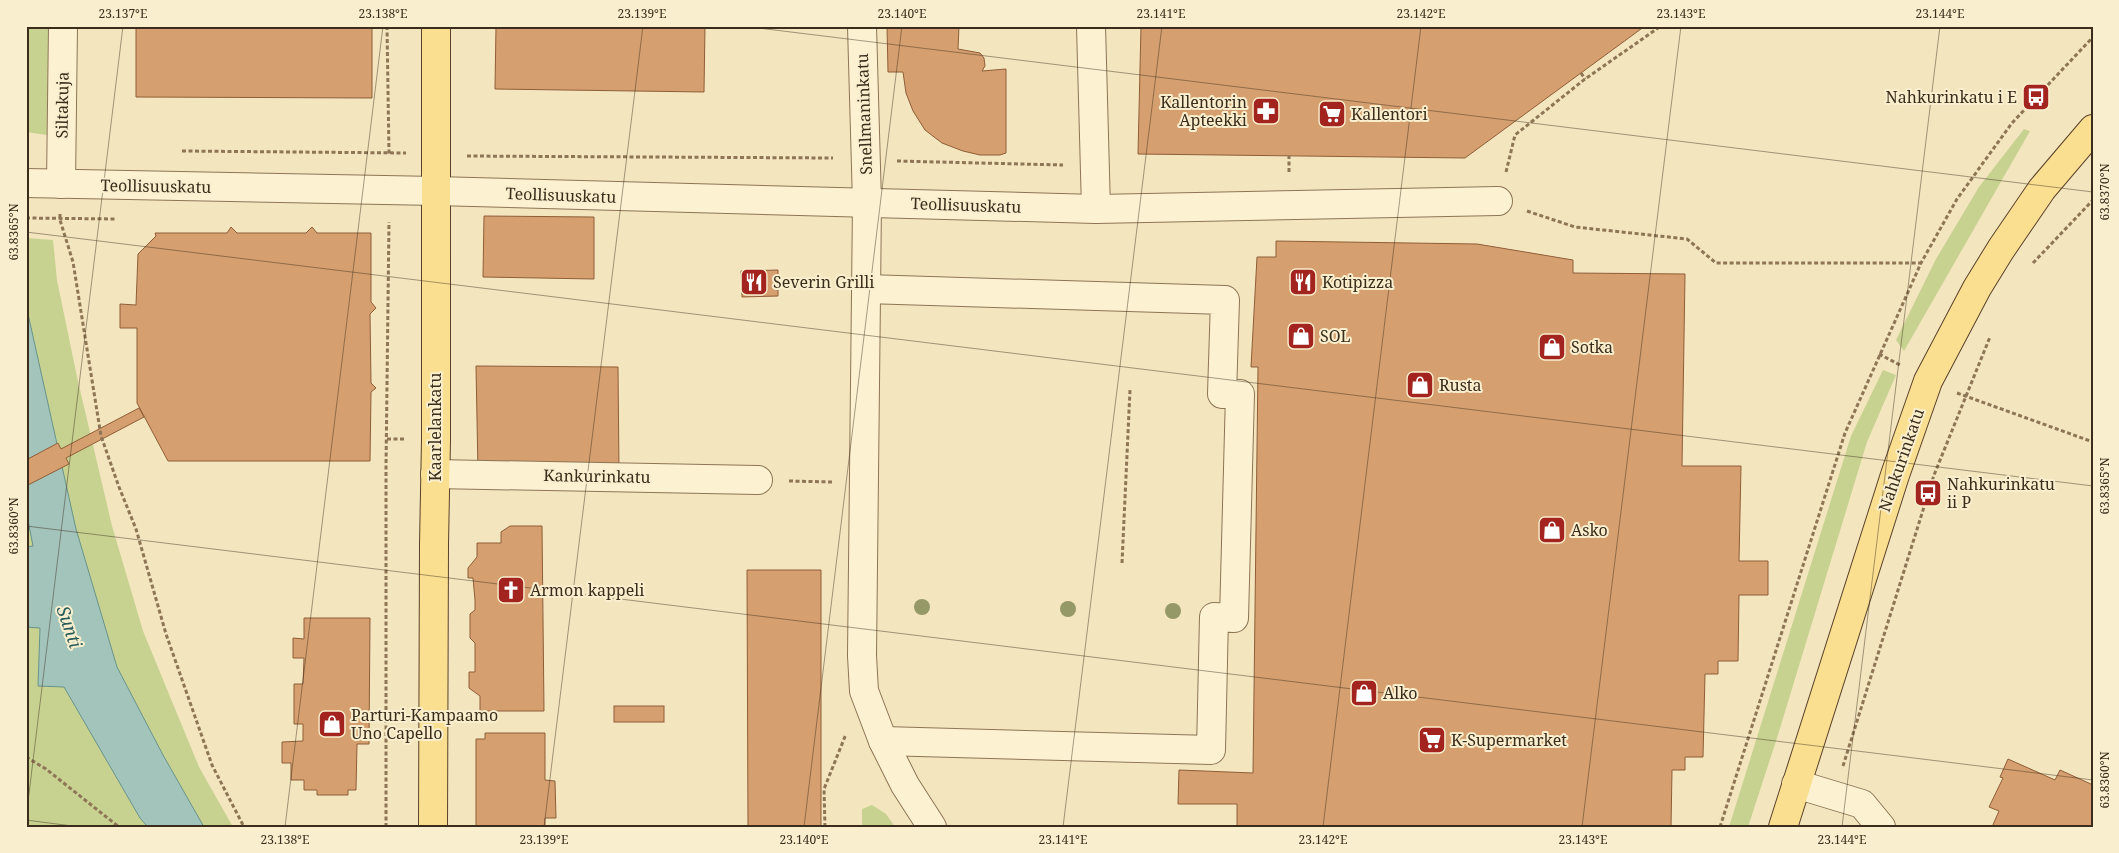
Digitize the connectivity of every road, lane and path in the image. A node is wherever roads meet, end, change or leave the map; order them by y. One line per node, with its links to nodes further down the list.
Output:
1 (63, 26): 17 (street, Siltakuja)
2 (387, 26): 12 (path)
3 (436, 26): 13 (main road, Kaarlelankatu)
4 (862, 26): 14 (street, Snellmaninkatu)
5 (1091, 26): 15 (street)
6 (1660, 26): 9 (path)
7 (2093, 37): 24 (path)
8 (1581, 73): 9 (path)
9 (1585, 79): 21 (path)
10 (2093, 129): 38 (main road, Nahkurinkatu)
11 (181, 151): 12 (path)
12 (389, 152): 13 (path); 18 (path)
13 (436, 154): 14 (path); 19 (main road, Kaarlelankatu)
14 (866, 159): 15 (path); 22 (street, Snellmaninkatu)
15 (1095, 166): 23 (street)
16 (26, 183): 17 (street, Teollisuuskatu)
17 (61, 184): 18 (street, Teollisuuskatu); 41 (path)
18 (388, 190): 19 (street, Teollisuuskatu); 42 (path)
19 (436, 191): 22 (street, Teollisuuskatu); 31 (main road, Kaarlelankatu)
20 (2093, 200): 25 (path)
21 (1498, 201): 23 (street, Teollisuuskatu); 24 (path)
22 (867, 203): 23 (street, Teollisuuskatu); 26 (street, Snellmaninkatu)
23 (1096, 209)
24 (1921, 263): 46 (path)
25 (2031, 264)
26 (866, 289): 33 (street, Snellmaninkatu); 36 (street)
27 (1991, 334): 29 (path)
28 (1130, 390): 34 (path)
29 (1966, 396): 30 (path); 39 (path)
30 (2093, 442)
31 (435, 474): 32 (street, Kankurinkatu); 43 (main road, Kaarlelankatu)
32 (758, 480): 33 (path)
33 (864, 487): 35 (street, Snellmaninkatu)
34 (1122, 563)
35 (864, 691): 36 (street, Snellmaninkatu); 44 (path)
36 (883, 741): 45 (street, Snellmaninkatu)
37 (26, 757): 40 (path)
38 (1796, 784): 39 (street); 47 (main road, Nahkurinkatu)
39 (1834, 795): 48 (street)
40 (119, 827)
41 (244, 827)
42 (386, 827)
43 (433, 827)
44 (825, 827)
45 (932, 827)
46 (1720, 827)
47 (1783, 827)
48 (1881, 827)

